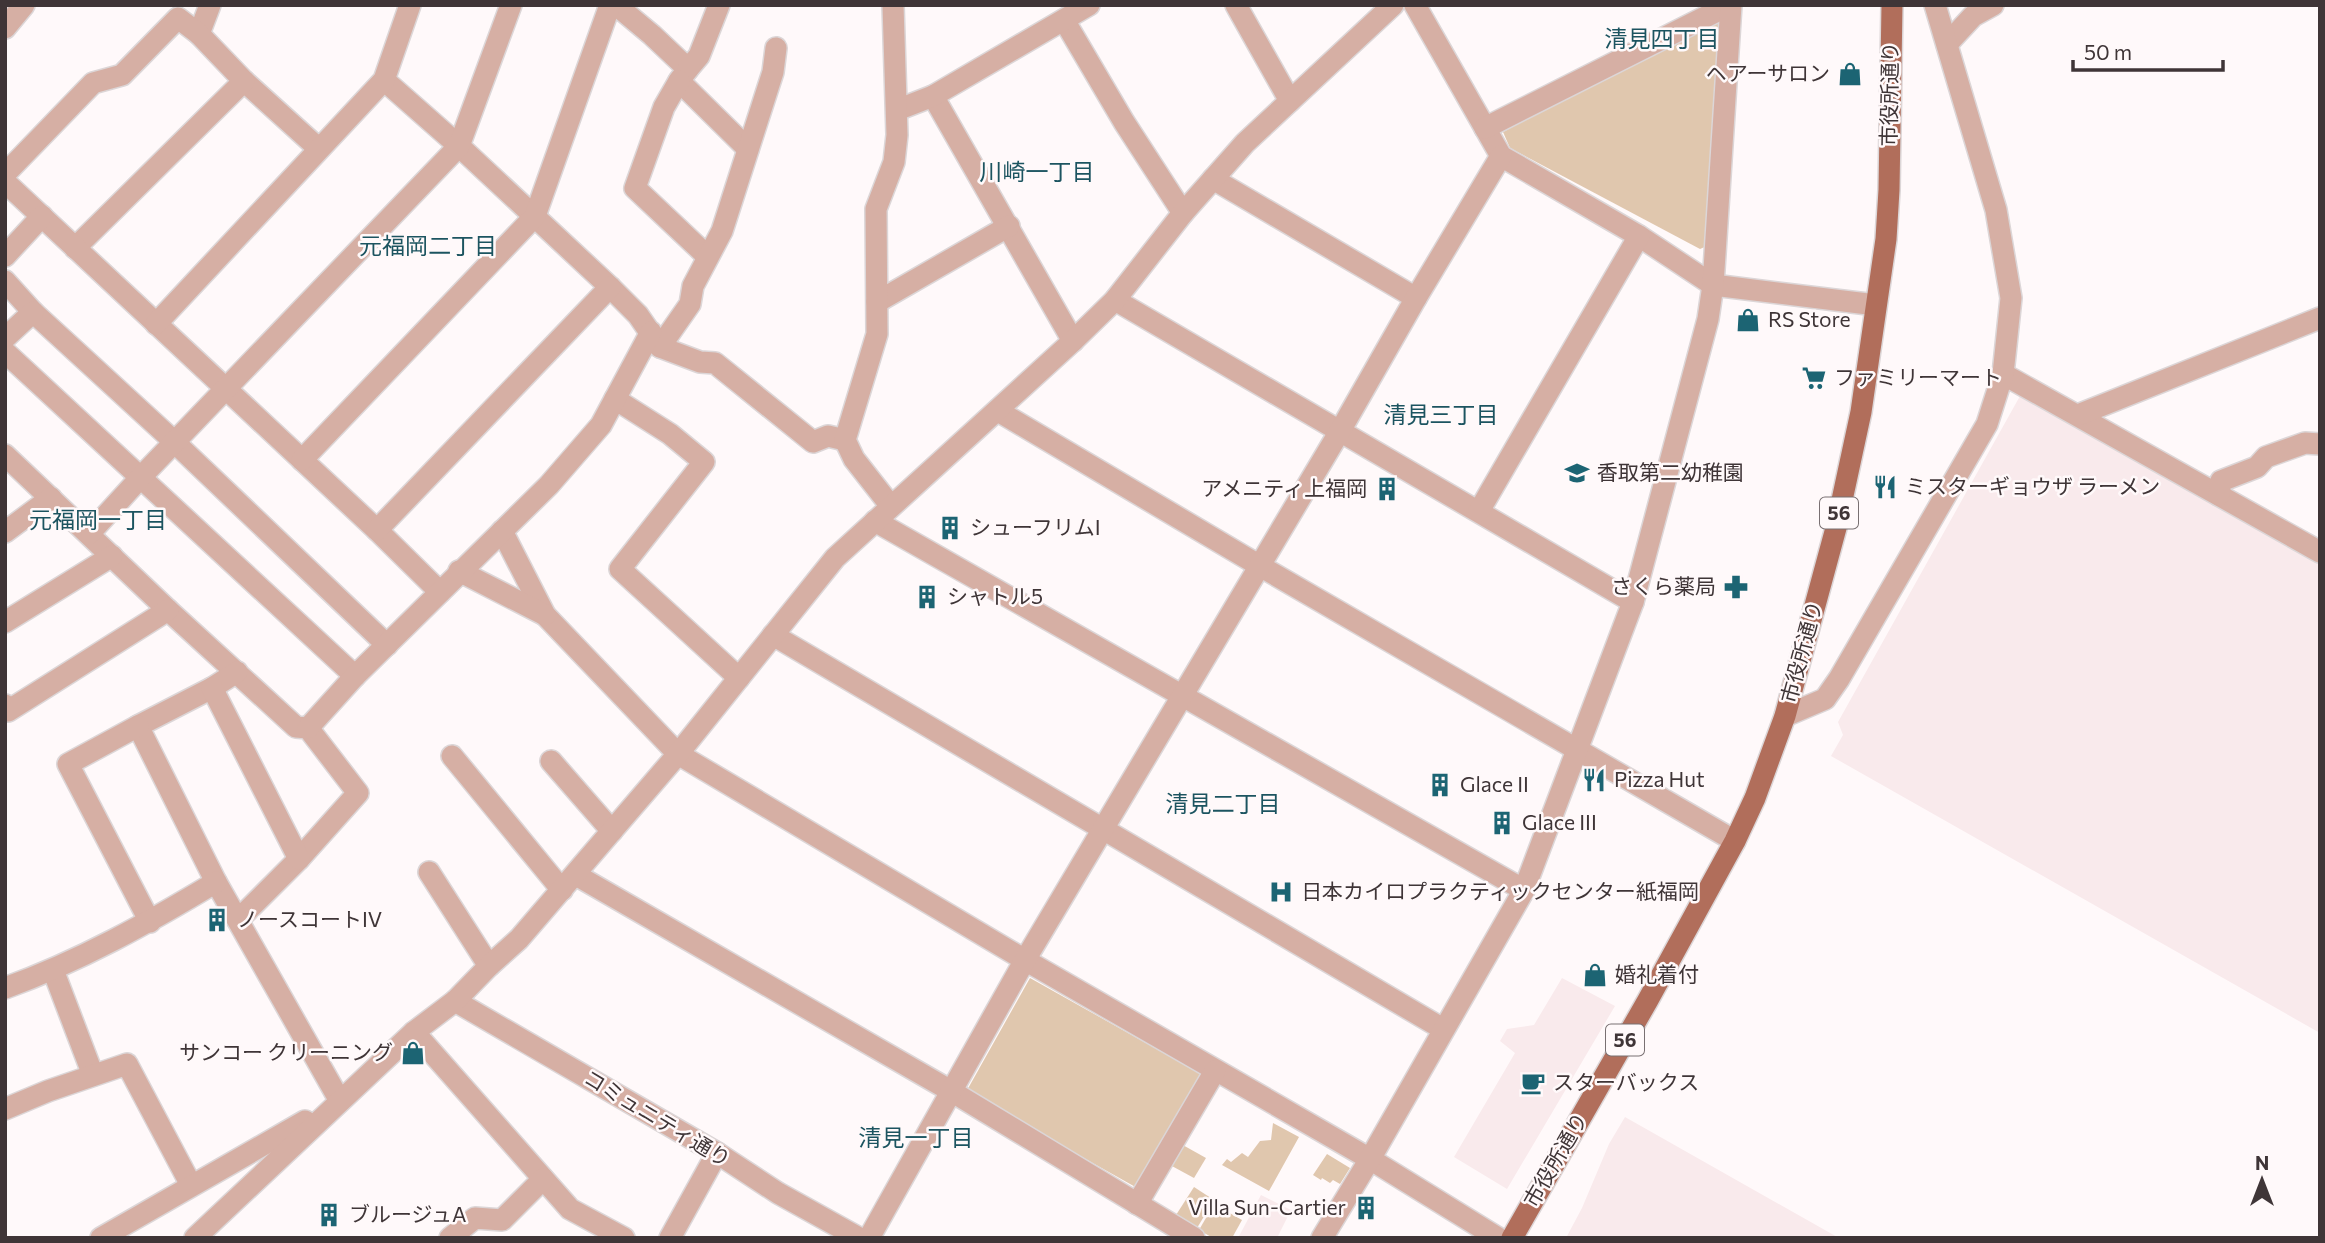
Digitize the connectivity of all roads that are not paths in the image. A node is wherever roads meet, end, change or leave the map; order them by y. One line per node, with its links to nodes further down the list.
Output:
1 (24, 5): 18 (street)
2 (210, 5): 19 (street)
3 (410, 5): 24 (street)
4 (511, 5): 29 (street)
5 (610, 5): 38 (street)
6 (616, 5): 22 (street)
7 (719, 5): 22 (street)
8 (893, 5): 27 (street)
9 (1089, 5): 17 (street)
10 (1236, 5): 26 (street)
11 (1393, 5): 26 (street)
12 (1415, 5): 28 (street)
13 (1730, 5): 28 (street); 45 (street)
14 (1892, 5): 50 (main road, 市役所通り / 56)
15 (1935, 5): 20 (street)
16 (1993, 5): 20 (street)
17 (1064, 20): 25 (street); 36 (street)
18 (5, 28)
19 (198, 34): 23 (street); 33 (street)
20 (1947, 44): 58 (street)
21 (776, 48): 31 (street)
22 (683, 75): 31 (street); 43 (street)
23 (244, 80): 30 (street); 41 (street)
24 (384, 80): 29 (street); 30 (street)
25 (933, 96): 27 (street); 39 (street)
26 (1290, 101): 34 (street)
27 (897, 110): 49 (street)
28 (1485, 128): 32 (street)
29 (459, 146): 38 (street); 59 (street)
30 (318, 148): 53 (street)
31 (748, 149): 43 (street)
32 (1501, 156): 40 (street); 47 (street)
33 (5, 174)
34 (1213, 179): 36 (street); 47 (street)
35 (5, 182): 37 (street)
36 (1183, 214): 48 (street)
37 (42, 216): 41 (street); 42 (street)
38 (535, 216): 46 (street); 68 (street)
39 (1009, 226): 49 (street); 56 (street)
40 (1639, 236): 45 (street); 73 (street)
41 (75, 248): 53 (street)
42 (5, 256)
43 (707, 256): 55 (street)
44 (5, 281): 51 (street)
45 (1713, 285): 50 (street); 84 (street)
46 (610, 287): 55 (street); 75 (street)
47 (1416, 299): 63 (street)
48 (1115, 300): 56 (street); 63 (street)
49 (877, 302): 64 (street)
50 (1875, 305): 96 (main road, 市役所通り / 56)
51 (33, 312): 54 (street); 65 (street)
52 (2320, 318): 62 (street)
53 (156, 324): 59 (street)
54 (5, 338)
55 (656, 340): 60 (street); 64 (street)
56 (1073, 341): 61 (street)
57 (5, 352): 69 (street)
58 (2003, 374): 62 (street); 96 (street)
59 (226, 389): 65 (street); 68 (street)
60 (615, 399): 76 (street); 92 (street)
61 (999, 411): 72 (street); 81 (street)
62 (2078, 415): 70 (street)
63 (1340, 431): 73 (street); 81 (street)
64 (845, 440): 72 (street)
65 (174, 442): 69 (street); 89 (street)
66 (2320, 444): 70 (street)
67 (5, 455): 71 (street)
68 (302, 460): 75 (street)
69 (140, 478): 78 (street); 91 (street)
70 (2219, 495): 79 (street)
71 (51, 498): 77 (street); 78 (street)
72 (890, 505): 74 (street)
73 (1479, 511): 84 (street)
74 (875, 521): 88 (street); 94 (street)
75 (377, 530): 83 (street)
76 (502, 531): 82 (street); 86 (street)
77 (5, 532)
78 (89, 534): 80 (street)
79 (2318, 548)
80 (112, 556): 85 (street); 87 (street)
81 (1260, 566): 94 (street); 99 (street)
82 (459, 571): 83 (street); 86 (street)
83 (440, 592): 89 (street)
84 (1633, 603): 99 (street)
85 (168, 610): 90 (street); 95 (street)
86 (545, 615): 100 (street)
87 (5, 622)
88 (774, 635): 92 (street); 103 (street)
89 (387, 645): 91 (street)
90 (237, 672): 93 (street); 98 (street)
91 (355, 676): 98 (street)
92 (738, 678): 100 (street)
93 (212, 688): 97 (street); 106 (street)
94 (1183, 695): 103 (street); 110 (street)
95 (5, 705)
96 (1785, 716): 105 (main road, 市役所通り / 56)
97 (138, 726): 108 (street); 112 (street)
98 (308, 728): 106 (street)
99 (1578, 750): 105 (street); 110 (street)
100 (678, 754): 104 (street); 113 (street)
101 (452, 756): 109 (street)
102 (551, 761): 104 (street)
103 (1104, 828): 113 (street); 118 (street)
104 (612, 831): 109 (street)
105 (1735, 841): 141 (main road, 市役所通り / 56)
106 (299, 859): 111 (street)
107 (429, 872): 114 (street)
108 (216, 882): 111 (street); 112 (street)
109 (569, 883): 114 (street); 122 (street)
110 (1524, 890): 118 (street)
111 (238, 920): 123 (street)
112 (150, 922): 115 (street)
113 (1025, 960): 120 (street); 122 (street)
114 (489, 966): 117 (street)
115 (53, 970): 116 (street); 121 (street)
116 (5, 988)
117 (455, 1001): 119 (street); 125 (street, コミュニティ通り)
118 (1443, 1029): 126 (street)
119 (414, 1032): 123 (street); 127 (street)
120 (1215, 1071): 126 (street); 129 (street)
121 (93, 1075): 124 (street); 128 (street)
122 (951, 1091): 129 (street); 137 (street)
123 (340, 1101): 128 (street); 130 (street)
124 (5, 1109)
125 (717, 1153): 135 (street); 136 (street, コミュニティ通り)
126 (1370, 1159): 139 (street); 140 (street)
127 (543, 1179): 133 (street); 134 (street)
128 (191, 1185): 131 (street)
129 (1138, 1204): 138 (street)
130 (218, 1229): 132 (street)
131 (102, 1238)
132 (195, 1238)
133 (450, 1238)
134 (624, 1238)
135 (670, 1238)
136 (859, 1238)
137 (869, 1238)
138 (1194, 1238)
139 (1322, 1238)
140 (1498, 1238)
141 (1511, 1238)

